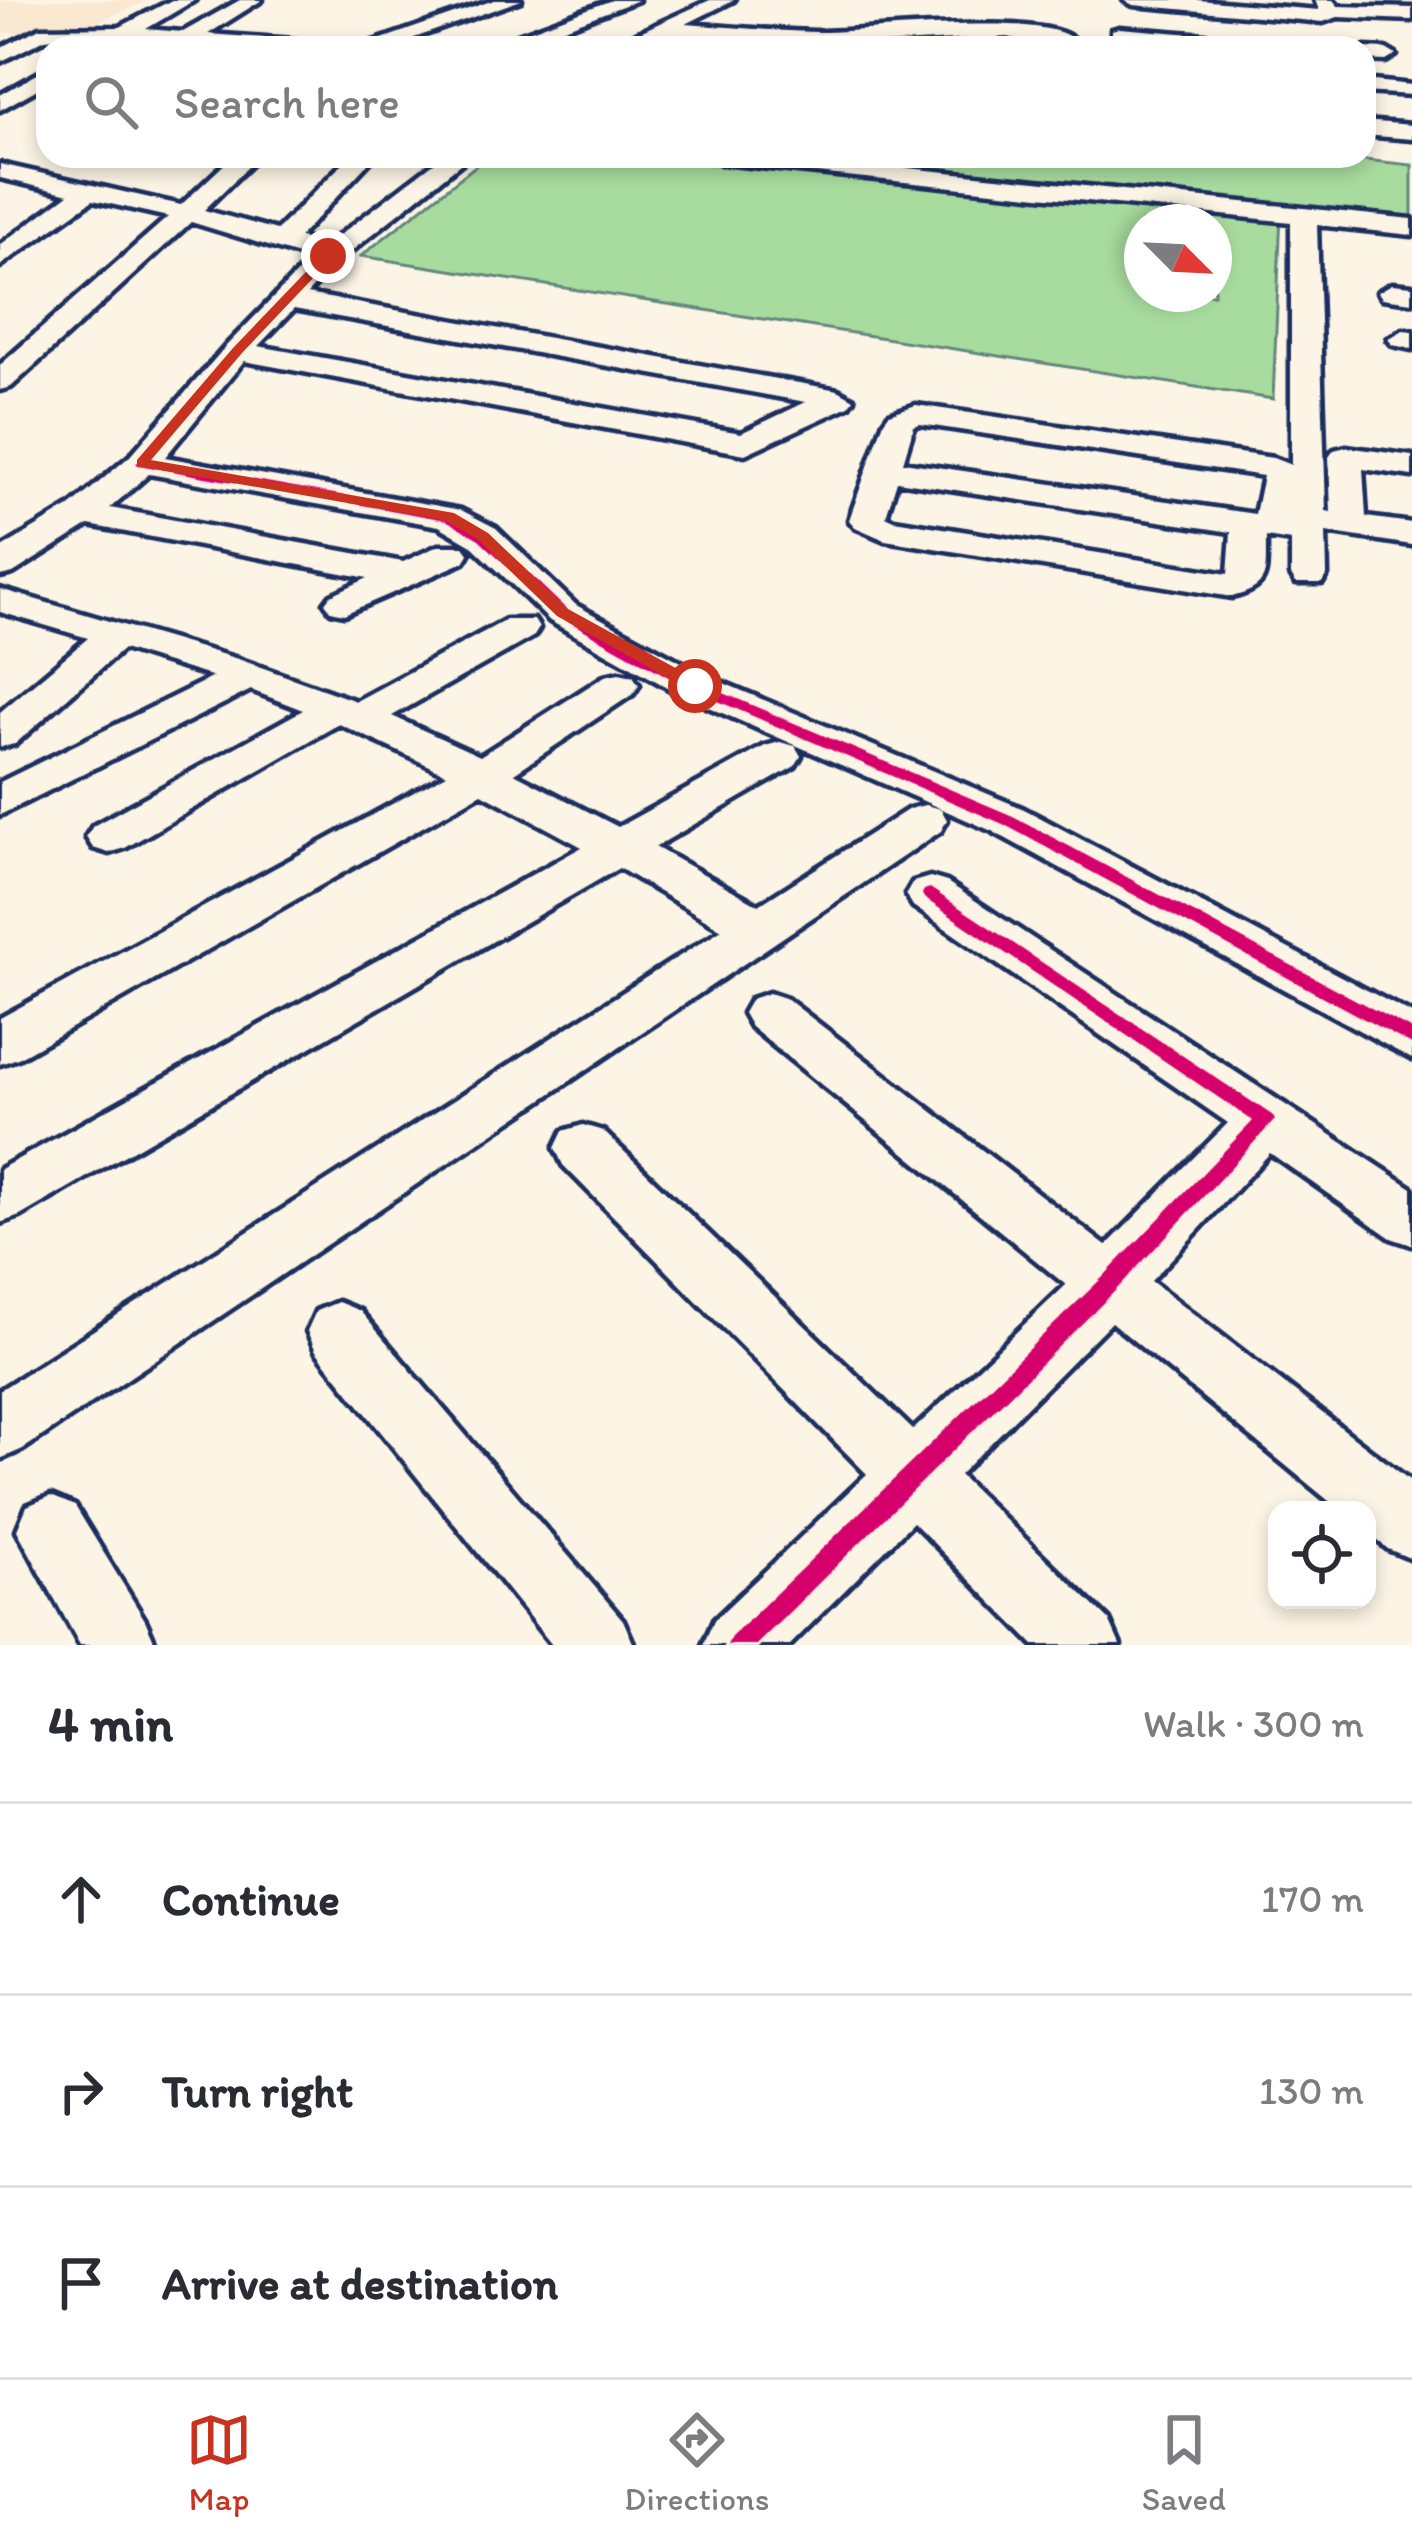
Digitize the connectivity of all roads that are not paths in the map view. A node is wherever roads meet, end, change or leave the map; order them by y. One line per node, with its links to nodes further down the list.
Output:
1 (512, 0): 19 (street)
2 (629, 0): 20 (street)
3 (1133, 0): 8 (street); 26 (street)
4 (182, 2): 5 (street); 13 (street)
5 (244, 4): 18 (street)
6 (726, 4): 11 (street)
7 (1330, 6): 10 (street); 28 (street)
8 (1244, 10): 12 (street); 27 (street)
9 (778, 12): 23 (street)
10 (1412, 14)
11 (660, 28): 21 (street); 22 (street)
12 (1232, 32)
13 (119, 33): 14 (street); 16 (street); 17 (street)
14 (36, 36)
15 (36, 36): 29 (street)
16 (113, 36)
17 (159, 36)
18 (189, 36)
19 (402, 36)
20 (527, 36)
21 (642, 36)
22 (718, 36)
23 (764, 36)
24 (827, 36): 25 (street)
25 (1050, 36)
26 (1118, 36)
27 (1274, 36)
28 (1277, 36)
29 (0, 56)
30 (1376, 71): 32 (street)
31 (36, 82): 33 (street)
32 (1407, 90)
33 (0, 104)
34 (1412, 132): 35 (street)
35 (1376, 139)
36 (1, 168): 41 (street); 42 (street)
37 (226, 168): 43 (street)
38 (351, 168): 46 (street)
39 (442, 168): 49 (street)
40 (838, 168): 44 (street)
41 (122, 172)
42 (89, 191): 43 (street); 50 (street)
43 (182, 213): 46 (street); 54 (street)
44 (1304, 216): 45 (street); 62 (street)
45 (1412, 227)
46 (282, 240): 49 (street)
47 (1376, 249): 48 (street)
48 (1412, 253)
49 (328, 256): 51 (street)
50 (0, 258)
51 (287, 299): 52 (street); 53 (street)
52 (237, 351): 55 (street); 56 (street)
53 (600, 355): 55 (street); 55 (street)
54 (0, 381)
55 (548, 409)
56 (142, 463): 59 (street); 85 (street)
57 (1412, 466): 61 (street)
58 (885, 469): 60 (street); 60 (street); 60 (street)
59 (82, 514): 65 (street); 66 (street)
60 (1259, 525): 62 (street)
61 (1349, 525): 62 (street); 63 (street)
62 (1308, 526): 67 (street)
63 (1412, 534)
64 (451, 554): 66 (street)
65 (5, 557)
66 (406, 574): 69 (street)
67 (1309, 575)
68 (0, 600): 71 (street)
69 (344, 603)
70 (520, 628): 74 (street)
71 (116, 635): 72 (street); 75 (street)
72 (247, 676): 74 (street); 78 (street)
73 (619, 685): 77 (street)
74 (348, 713): 77 (street); 80 (street)
75 (0, 734)
76 (780, 756): 81 (street)
77 (482, 774): 81 (street); 86 (street)
78 (0, 800)
79 (925, 820): 83 (street)
80 (110, 837)
81 (620, 849): 83 (street); 89 (street)
82 (930, 894): 87 (street)
83 (760, 928): 93 (street)
84 (769, 1013): 91 (street)
85 (1412, 1038)
86 (0, 1043)
87 (1266, 1120): 90 (street); 91 (street)
88 (584, 1148): 94 (street)
89 (0, 1198)
90 (1412, 1220)
91 (1109, 1284): 94 (street); 95 (street)
92 (338, 1331): 98 (street)
93 (0, 1426)
94 (915, 1473): 99 (street); 100 (street)
95 (1412, 1525)
96 (51, 1530): 97 (street)
97 (120, 1645)
98 (598, 1645)
99 (739, 1645)
100 (1084, 1645)

